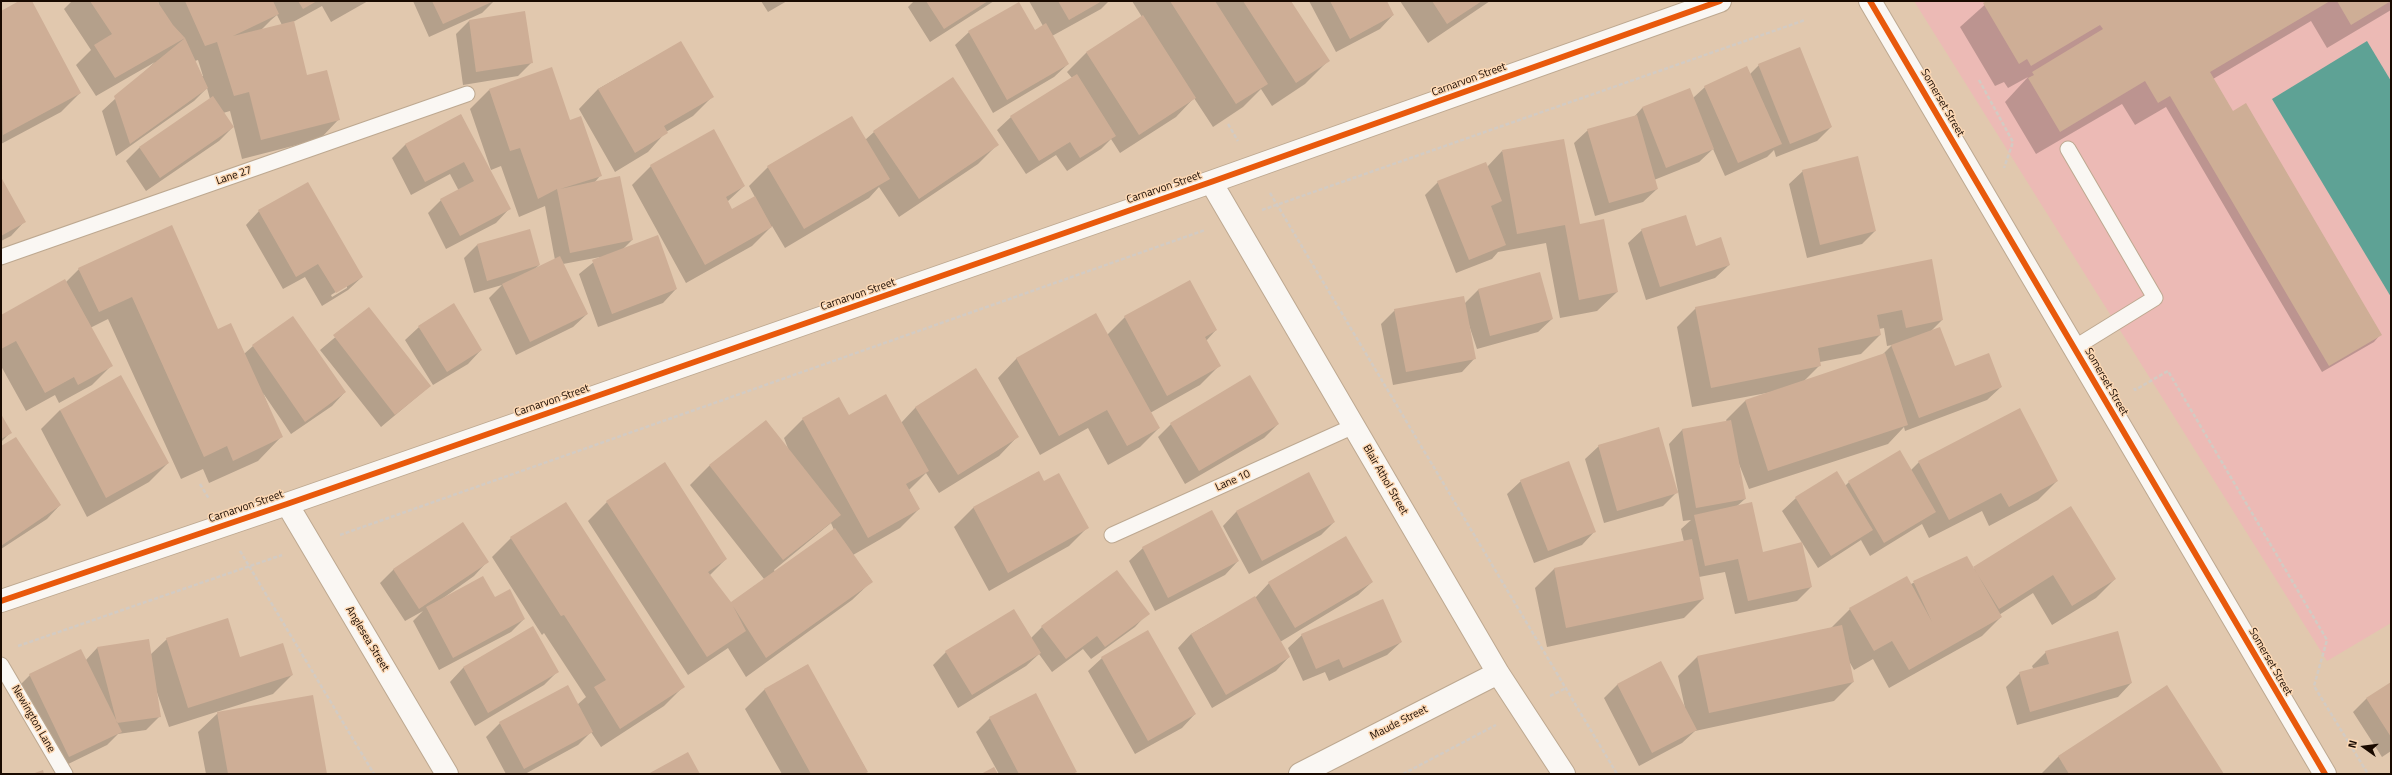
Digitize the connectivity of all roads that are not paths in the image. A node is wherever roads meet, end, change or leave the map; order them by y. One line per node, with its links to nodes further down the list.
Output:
1 (1720, 1): 5 (street, Carnarvon Street)
2 (1870, 1): 7 (street, Somerset Street)
3 (467, 94): 6 (lane, Lane 27)
4 (2068, 149): 7 (lane)
5 (1211, 182): 8 (street, Blair Athol Street); 9 (street, Carnarvon Street)
6 (1, 257)
7 (2074, 348): 18 (street, Somerset Street)
8 (1354, 426): 10 (lane, Lane 10); 13 (street, Blair Athol Street)
9 (287, 504): 11 (street, Carnarvon Street); 15 (street, Anglesea Street)
10 (1112, 535)
11 (1, 601)
12 (1, 665): 14 (lane, Newington Lane)
13 (1498, 673): 16 (street, Maude Street); 17 (street, Blair Athol Street)
14 (65, 774)
15 (447, 774)
16 (1300, 774)
17 (1564, 774)
18 (2325, 774)

